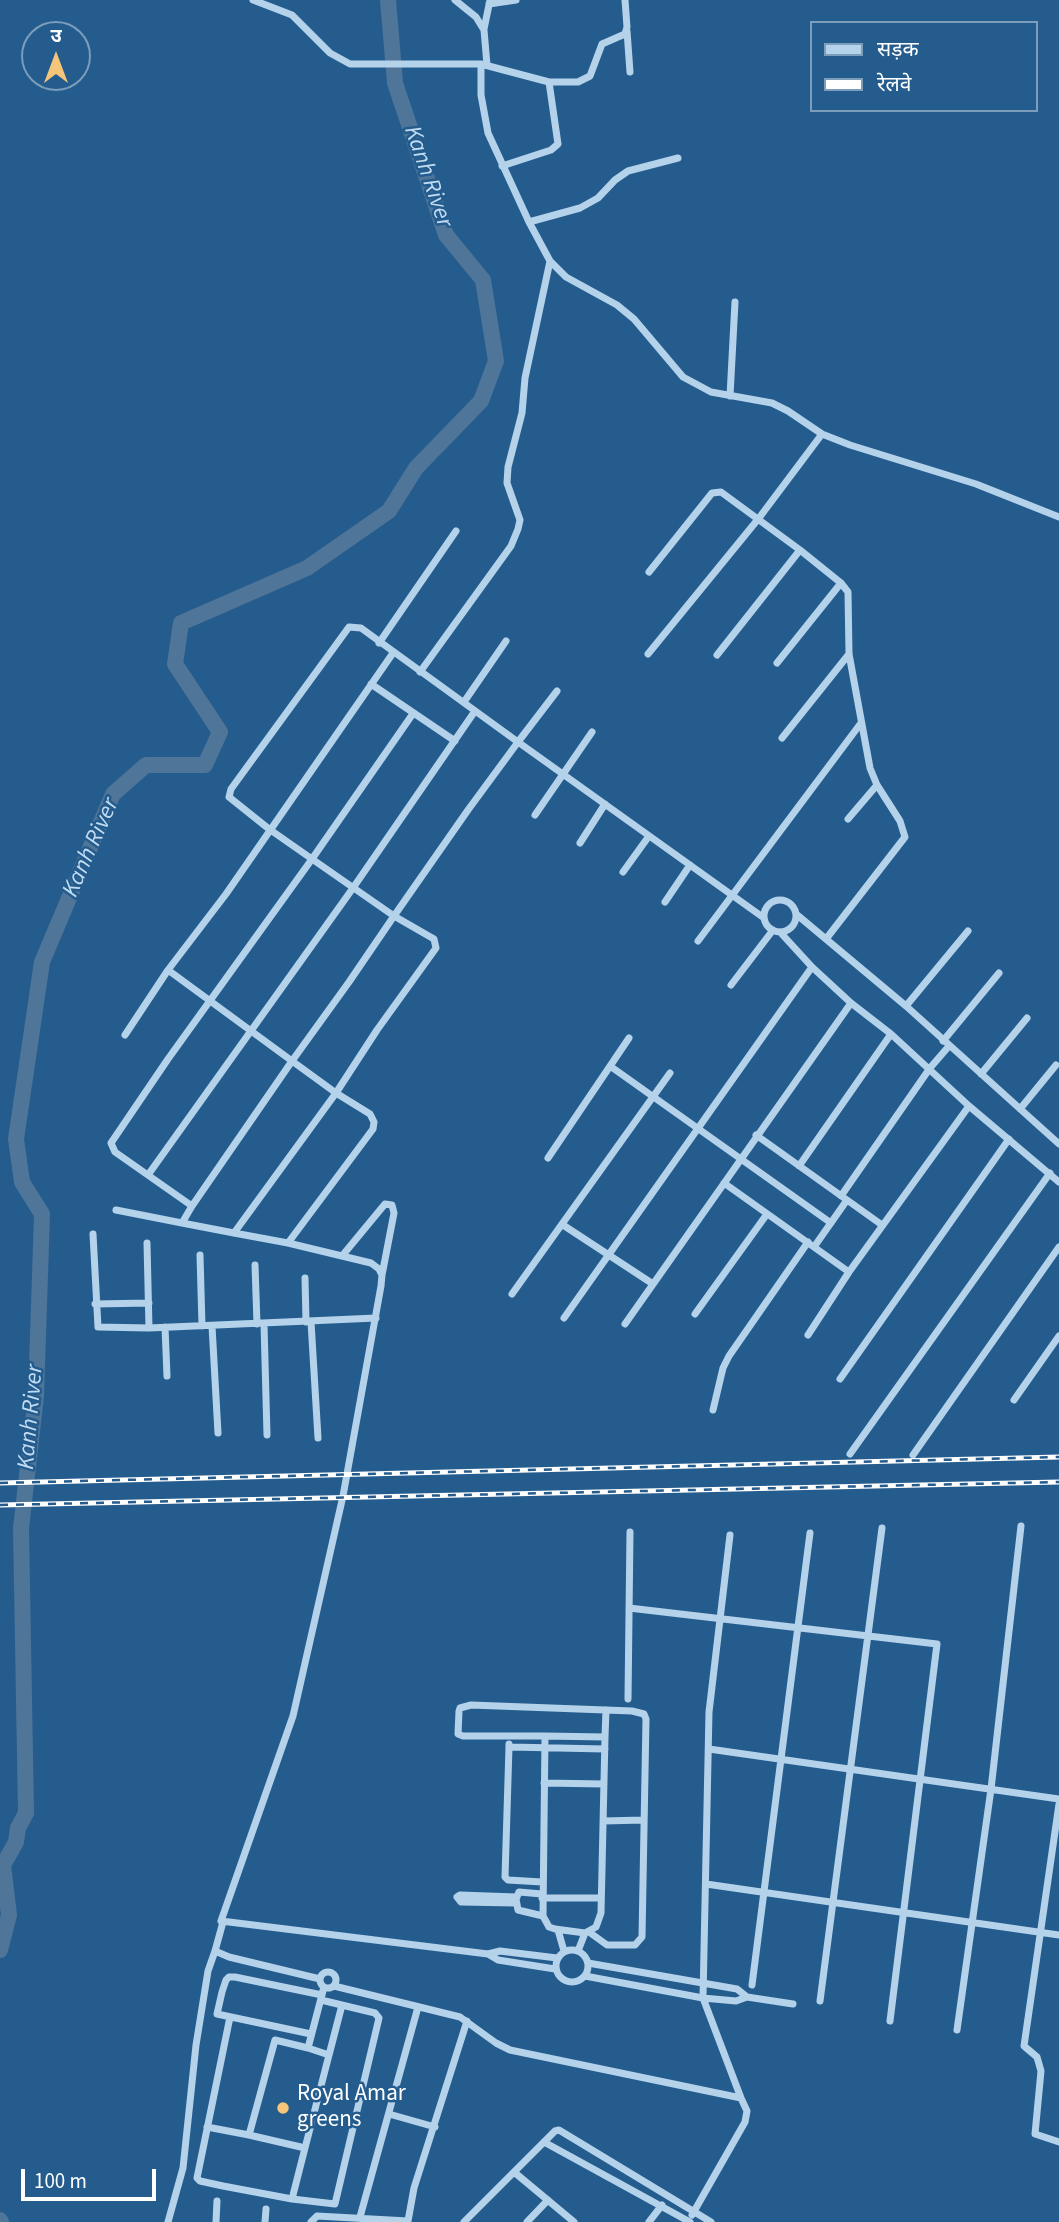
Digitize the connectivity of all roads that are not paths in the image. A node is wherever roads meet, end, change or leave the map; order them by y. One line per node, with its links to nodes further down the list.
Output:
1 (253, 0): 8 (street)
2 (455, 0): 7 (street)
3 (516, 0): 5 (street)
4 (625, 0): 6 (street)
5 (489, 2): 7 (street)
6 (627, 27): 9 (street); 10 (street)
7 (484, 30): 8 (street)
8 (484, 65): 10 (street); 12 (street)
9 (630, 72)
10 (549, 82): 12 (street)
11 (678, 158): 13 (street)
12 (502, 166): 13 (street)
13 (529, 222): 14 (street)
14 (550, 261): 16 (street); 31 (street)
15 (735, 302): 16 (street)
16 (730, 396): 17 (street)
17 (822, 434): 18 (street); 19 (street)
18 (1059, 517)
19 (760, 519): 21 (street); 22 (street); 27 (street)
20 (456, 531): 25 (street)
21 (800, 550): 23 (street); 28 (street)
22 (649, 572)
23 (841, 583): 29 (street); 30 (street)
24 (506, 641): 34 (street)
25 (379, 643): 26 (street); 47 (street)
26 (393, 653): 31 (street); 32 (street)
27 (648, 654)
28 (718, 654)
29 (849, 654): 37 (street); 39 (street)
30 (777, 663)
31 (420, 672): 34 (street)
32 (371, 684): 36 (street); 47 (street)
33 (558, 691): 41 (street)
34 (464, 702): 35 (street)
35 (475, 711): 40 (street); 41 (street)
36 (412, 715): 40 (street); 50 (street)
37 (860, 723): 43 (street); 54 (street)
38 (592, 732): 42 (street)
39 (782, 738)
40 (455, 741): 53 (street)
41 (518, 742): 42 (street); 57 (street)
42 (564, 775): 44 (street); 45 (street)
43 (877, 785): 46 (street); 61 (street)
44 (605, 804): 48 (street); 49 (street)
45 (535, 815)
46 (848, 819)
47 (269, 829): 50 (street); 64 (street)
48 (649, 836): 51 (street); 52 (street)
49 (580, 843)
50 (312, 859): 53 (street); 67 (street)
51 (690, 865): 54 (street); 55 (street)
52 (623, 872)
53 (354, 888): 57 (street); 71 (street)
54 (733, 895): 58 (street); 62 (street)
55 (665, 902)
56 (796, 914): 58 (street); 59 (street); 61 (street)
57 (394, 916): 76 (street); 82 (street)
58 (764, 918): 59 (street)
59 (776, 931): 63 (street); 66 (street)
60 (968, 931): 69 (street)
61 (826, 939): 69 (street)
62 (698, 941)
63 (812, 967): 68 (street); 86 (street)
64 (168, 970): 67 (street); 73 (street)
65 (999, 973): 75 (street)
66 (731, 985)
67 (211, 1002): 71 (street); 94 (street)
68 (851, 1003): 72 (street); 87 (street)
69 (906, 1006): 75 (street)
70 (1027, 1018): 81 (street)
71 (251, 1030): 76 (street); 94 (street)
72 (891, 1034): 79 (street); 92 (street)
73 (125, 1035)
74 (629, 1038): 78 (street)
75 (946, 1044): 79 (street); 81 (street)
76 (292, 1061): 82 (street); 98 (street)
77 (1056, 1065): 85 (street)
78 (610, 1066): 83 (street); 90 (street)
79 (930, 1068): 84 (street); 97 (street)
80 (670, 1073): 83 (street)
81 (981, 1074): 85 (street)
82 (336, 1093): 105 (street); 108 (street)
83 (653, 1097): 86 (street); 103 (street)
84 (969, 1106): 88 (street); 104 (street)
85 (1020, 1109): 89 (street)
86 (697, 1128): 91 (street); 111 (street)
87 (756, 1135): 91 (street); 92 (street)
88 (1009, 1139): 93 (street); 135 (street)
89 (1059, 1144)
90 (548, 1158)
91 (740, 1158): 96 (street); 102 (street)
92 (799, 1166): 97 (street)
93 (1049, 1173): 95 (street); 141 (street)
94 (148, 1175): 98 (street)
95 (1059, 1182)
96 (724, 1183): 100 (street); 118 (street)
97 (844, 1198): 102 (street); 104 (street)
98 (192, 1206): 101 (street)
99 (116, 1210): 101 (street)
100 (768, 1214): 109 (street); 122 (street)
101 (182, 1223): 105 (street)
102 (831, 1223): 109 (street)
103 (563, 1225): 111 (street); 119 (street)
104 (883, 1225): 115 (street)
105 (234, 1233): 108 (street)
106 (93, 1234): 121 (street)
107 (147, 1243): 120 (street)
108 (288, 1243): 113 (street)
109 (811, 1244): 115 (street); 137 (street)
110 (1059, 1247): 142 (street)
111 (609, 1254): 118 (street); 124 (street)
112 (200, 1255): 128 (street)
113 (342, 1256): 116 (street); 116 (street)
114 (255, 1265): 126 (street)
115 (849, 1272): 132 (street)
116 (382, 1275): 123 (street)
117 (305, 1278): 125 (street)
118 (653, 1284): 127 (street)
119 (512, 1294)
120 (149, 1303): 121 (street); 130 (street)
121 (95, 1304): 130 (street)
122 (695, 1314)
123 (376, 1318): 125 (street); 180 (street)
124 (564, 1318)
125 (309, 1322): 126 (street); 140 (street)
126 (260, 1324): 129 (street); 139 (street)
127 (625, 1324)
128 (202, 1326): 129 (street); 131 (street)
129 (212, 1326): 138 (street)
130 (149, 1328): 131 (street)
131 (165, 1328): 134 (street)
132 (808, 1335)
133 (1059, 1336): 136 (street)
134 (167, 1376)
135 (840, 1379)
136 (1014, 1400)
137 (713, 1410)
138 (218, 1433)
139 (267, 1435)
140 (318, 1438)
141 (850, 1454)
142 (913, 1455)
143 (1021, 1526): 166 (street)
144 (882, 1528): 151 (street)
145 (630, 1532): 148 (street)
146 (810, 1533): 150 (street)
147 (730, 1535): 149 (street)
148 (629, 1608): 149 (street); 152 (street)
149 (720, 1619): 150 (street); 160 (street)
150 (799, 1628): 151 (street); 161 (street)
151 (868, 1636): 162 (street); 163 (street)
152 (628, 1699)
153 (606, 1710): 154 (street); 156 (street); 168 (street)
154 (510, 1736): 155 (street); 157 (street)
155 (545, 1736): 156 (street); 158 (street)
156 (606, 1737): 159 (street)
157 (509, 1747): 158 (street); 170 (street)
158 (545, 1748): 159 (street); 164 (street)
159 (605, 1749): 165 (street)
160 (709, 1749): 161 (street); 171 (street)
161 (782, 1759): 162 (street); 172 (street)
162 (851, 1768): 163 (street); 177 (street)
163 (920, 1777): 166 (street); 178 (street)
164 (544, 1783): 165 (street); 170 (street)
165 (604, 1784): 169 (street)
166 (991, 1789): 167 (street); 181 (street)
167 (1059, 1801): 184 (street)
168 (644, 1820): 169 (street); 183 (street)
169 (603, 1821): 174 (street)
170 (542, 1882): 173 (street)
171 (706, 1884): 172 (street); 194 (street)
172 (764, 1892): 177 (street); 195 (street)
173 (542, 1896): 174 (street); 176 (street); 179 (street)
174 (601, 1898): 183 (street)
175 (480, 1899): 176 (street)
176 (516, 1900): 179 (street)
177 (833, 1902): 178 (street); 200 (street)
178 (904, 1911): 181 (street); 206 (street)
179 (542, 1916): 182 (street)
180 (223, 1922): 186 (street); 189 (street)
181 (973, 1923): 184 (street); 207 (street)
182 (558, 1930): 183 (street); 187 (street)
183 (587, 1932): 188 (street)
184 (1040, 1933): 185 (street); 217 (street)
185 (1059, 1935)
186 (215, 1951): 197 (street); 228 (street)
187 (564, 1951): 188 (street); 190 (street)
188 (578, 1951): 191 (street)
189 (488, 1954): 190 (street); 192 (street)
190 (557, 1958): 192 (street)
191 (588, 1963): 193 (street); 194 (street)
192 (555, 1969): 193 (street)
193 (585, 1976): 199 (street)
194 (703, 1982): 198 (street); 199 (street)
195 (752, 1985)
196 (334, 1986): 197 (street); 197 (street); 203 (street)
197 (321, 1990): 202 (street); 204 (street); 208 (street)
198 (747, 1997): 199 (street); 201 (street)
199 (703, 1998): 211 (street)
200 (820, 2001)
201 (793, 2004)
202 (342, 2005): 210 (street); 220 (street)
203 (418, 2007): 205 (street); 212 (street)
204 (230, 2017): 208 (street); 213 (street)
205 (467, 2021): 211 (street); 214 (street)
206 (890, 2021)
207 (957, 2031)
208 (311, 2034): 209 (street)
209 (308, 2048): 210 (street); 215 (street)
210 (329, 2055): 218 (street)
211 (741, 2098): 225 (street)
212 (389, 2113): 214 (street); 226 (street)
213 (207, 2127): 215 (street); 220 (street)
214 (435, 2127): 226 (street)
215 (249, 2135): 218 (street)
216 (544, 2142): 219 (street); 223 (street); 225 (street)
217 (1059, 2142)
218 (305, 2148): 220 (street)
219 (514, 2172): 221 (street); 232 (street)
220 (292, 2199)
221 (548, 2200): 233 (street); 234 (street)
222 (216, 2201): 229 (street)
223 (662, 2205): 227 (street); 235 (street)
224 (266, 2208): 230 (street)
225 (695, 2212): 227 (street); 236 (street)
226 (360, 2217): 231 (street)
227 (689, 2221)
228 (168, 2222)
229 (216, 2222)
230 (265, 2222)
231 (311, 2222)
232 (464, 2222)
233 (527, 2222)
234 (574, 2222)
235 (649, 2222)
236 (712, 2222)

